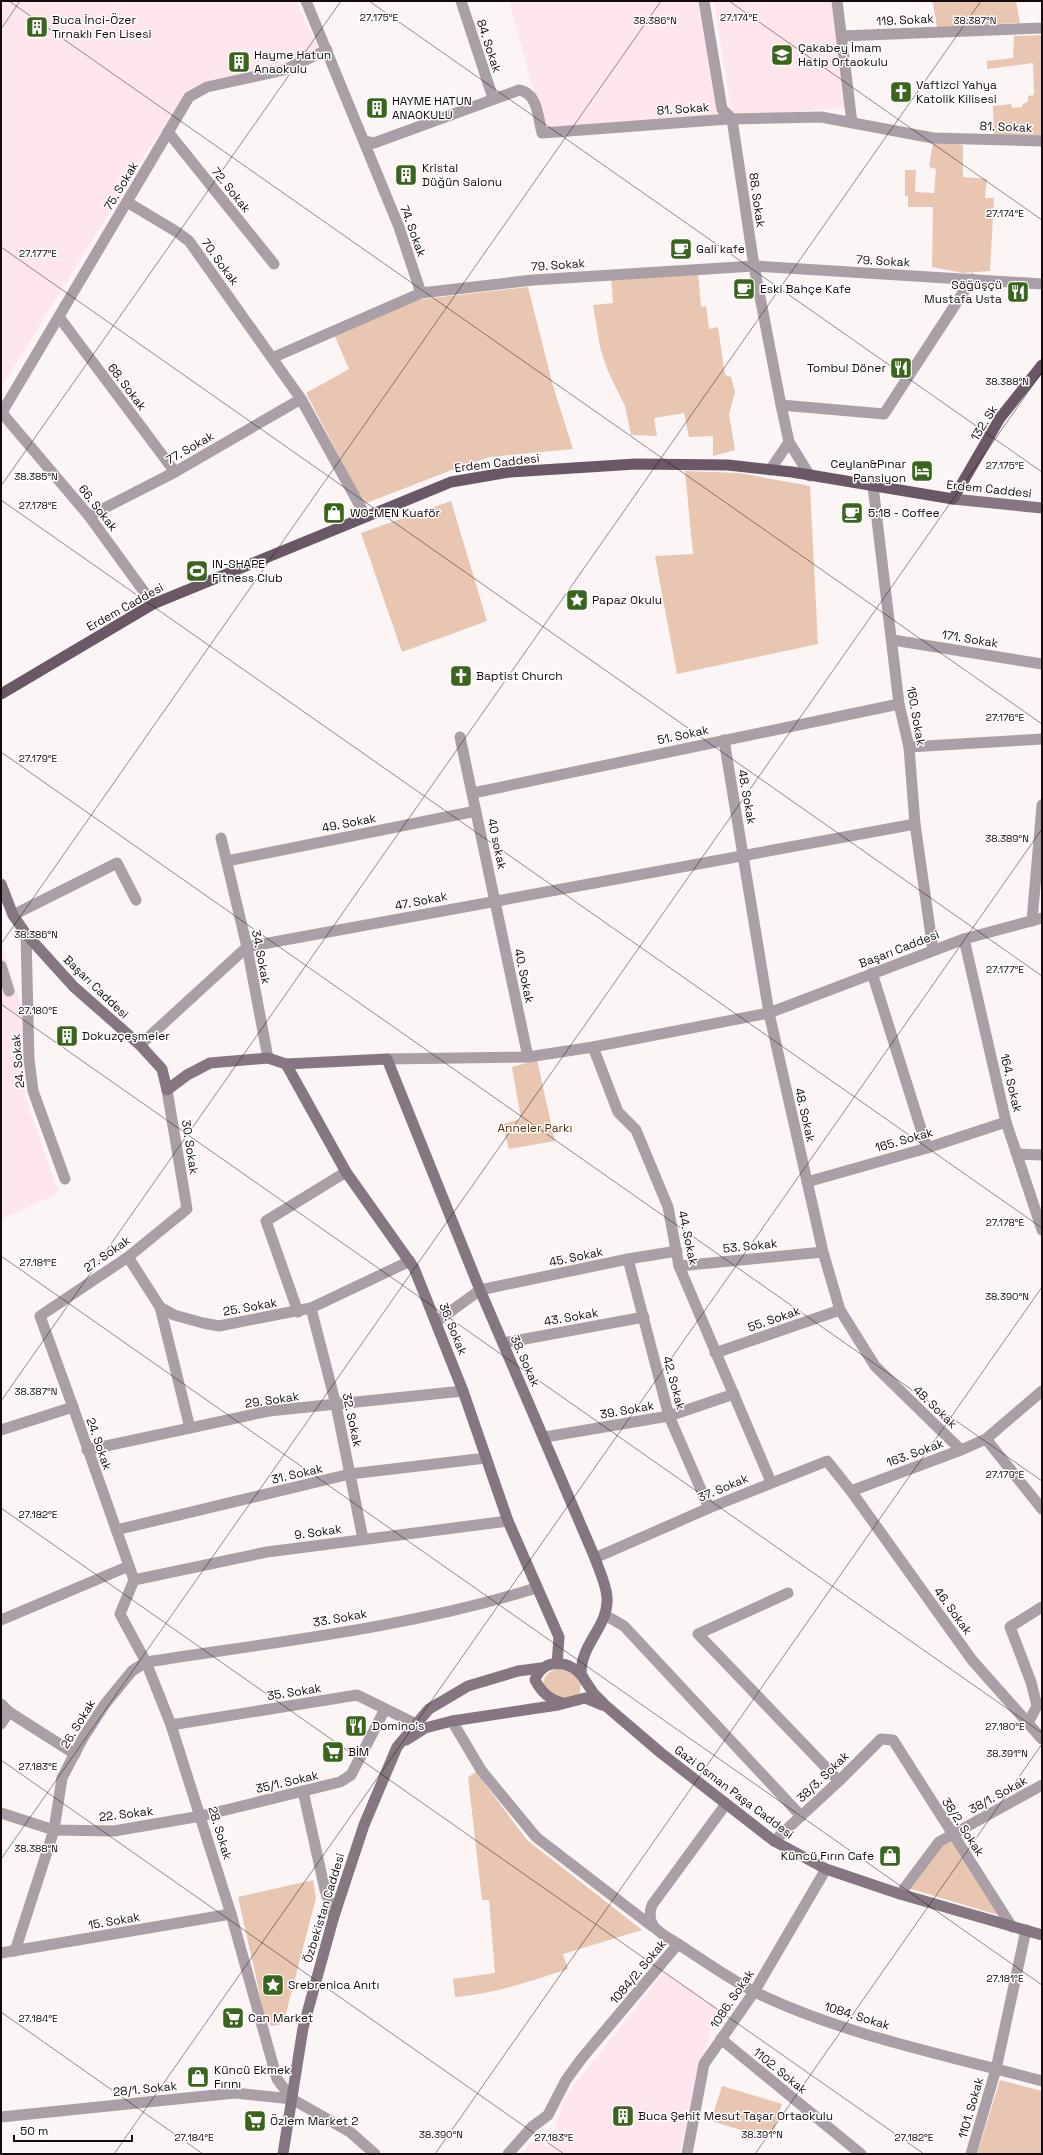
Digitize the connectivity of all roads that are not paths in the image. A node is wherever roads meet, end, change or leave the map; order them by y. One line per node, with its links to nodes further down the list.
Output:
1 (306, 1): 7 (street, 74. Sokak)
2 (461, 1): 8 (street, 84. Sokak)
3 (704, 1): 9 (street, 88. Sokak)
4 (838, 1): 6 (street)
5 (1042, 28): 6 (street, 119. Sokak)
6 (842, 36): 10 (street)
7 (327, 50): 11 (street, 75. Sokak); 12 (street, 74. Sokak)
8 (493, 98): 9 (street, 81. Sokak); 12 (street, 81. Sokak)
9 (732, 119): 10 (street, 81. Sokak); 16 (street, 88. Sokak)
10 (852, 123): 13 (street, 81. Sokak)
11 (168, 132): 14 (street, 75. Sokak); 15 (street, 72. Sokak)
12 (364, 141): 19 (street, 74. Sokak)
13 (1042, 141)
14 (127, 202): 20 (street, 75. Sokak); 21 (street, 70. Sokak)
15 (274, 264)
16 (754, 266): 17 (street, 79. Sokak); 19 (street, 79. Sokak); 24 (street, 88. Sokak)
17 (972, 279): 18 (street, 79. Sokak); 24 (street)
18 (1042, 284)
19 (420, 293): 21 (street, 79. Sokak)
20 (59, 317): 25 (street, 75. Sokak); 28 (street, 68. Sokak)
21 (272, 358): 23 (street)
22 (1042, 365): 31 (main road, 132. Sk)
23 (302, 399): 28 (street, 77. Sokak); 33 (street)
24 (781, 405): 26 (street, 88. Sokak)
25 (1, 413): 34 (street, 66. Sokak)
26 (789, 442): 27 (street); 29 (street, 88. Sokak)
27 (770, 470): 29 (main road, Erdem Caddesi); 33 (main road, Erdem Caddesi)
28 (175, 472): 34 (street, 77. Sokak)
29 (810, 476): 30 (main road, Erdem Caddesi)
30 (873, 486): 31 (main road, Erdem Caddesi); 36 (street, 160. Sokak)
31 (953, 499): 32 (main road, Erdem Caddesi)
32 (1042, 508)
33 (365, 515): 35 (main road, Erdem Caddesi)
34 (89, 516): 35 (street, 66. Sokak)
35 (154, 604): 38 (main road, Erdem Caddesi)
36 (893, 640): 37 (street, 171. Sokak); 39 (street, 160. Sokak)
37 (1042, 664)
38 (1, 694)
39 (899, 704): 42 (street, 51. Sokak); 43 (street, 160. Sokak)
40 (460, 737): 44 (street, 40 sokak)
41 (1042, 739): 43 (street)
42 (724, 740): 44 (street, 51. Sokak); 49 (street, 48. Sokak)
43 (909, 747): 47 (street, 160. Sokak)
44 (473, 793): 46 (street, 40 sokak)
45 (1042, 805): 56 (street)
46 (476, 811): 50 (street, 49. Sokak); 53 (street, 40 sokak)
47 (915, 824): 49 (street, 47. Sokak); 60 (street, 160. Sokak)
48 (221, 838): 50 (street, 34. Sokak)
49 (744, 856): 53 (street, 47. Sokak); 64 (street, 48. Sokak)
50 (227, 861): 59 (street, 34. Sokak)
51 (1, 884): 55 (main road, Başarı Caddesi)
52 (136, 900): 55 (street)
53 (495, 900): 59 (street, 47. Sokak); 67 (street, 40. Sokak)
54 (1, 901): 55 (main road, Başarı Caddesi)
55 (13, 915): 57 (main road, Başarı Caddesi)
56 (1037, 919): 58 (street, Başarı Caddesi)
57 (26, 934): 65 (main road, Başarı Caddesi); 77 (street, 24. Sokak)
58 (964, 939): 60 (street, Başarı Caddesi); 72 (street, 164. Sokak)
59 (247, 947): 65 (street); 68 (street, 34. Sokak)
60 (933, 950): 62 (street, Başarı Caddesi)
61 (1, 966): 63 (street)
62 (872, 973): 64 (street, Başarı Caddesi); 73 (street)
63 (9, 991)
64 (769, 1013): 66 (street, Başarı Caddesi); 78 (street, 48. Sokak)
65 (140, 1045): 71 (main road, Başarı Caddesi)
66 (593, 1047): 67 (street, Başarı Caddesi); 81 (street, 44. Sokak)
67 (528, 1057): 69 (street, Başarı Caddesi)
68 (268, 1058): 70 (main road); 71 (main road)
69 (387, 1060): 70 (main road); 87 (main road, 38. Sokak)
70 (286, 1064): 76 (main road, 36. Sokak)
71 (167, 1090): 79 (street, 30. Sokak)
72 (1006, 1122): 73 (street, 165. Sokak); 74 (street, 164. Sokak)
73 (927, 1148): 78 (street, 165. Sokak)
74 (1017, 1154): 75 (street); 80 (street, 164. Sokak)
75 (1042, 1155)
76 (346, 1172): 85 (main road, 36. Sokak); 91 (street)
77 (65, 1179)
78 (808, 1182): 82 (street, 48. Sokak)
79 (187, 1209): 83 (street, 27. Sokak)
80 (1042, 1230)
81 (677, 1252): 84 (street, 45. Sokak); 86 (street, 44. Sokak)
82 (823, 1252): 86 (street, 53. Sokak); 90 (street, 48. Sokak)
83 (128, 1257): 88 (street, 25. Sokak); 92 (street, 27. Sokak)
84 (628, 1259): 87 (street, 45. Sokak); 93 (street, 42. Sokak)
85 (410, 1261): 89 (street, 25. Sokak); 94 (main road, 36. Sokak)
86 (679, 1266): 96 (street, 44. Sokak)
87 (480, 1290): 94 (street); 95 (main road, 38. Sokak)
88 (160, 1306): 91 (street, 25. Sokak); 103 (street)
89 (311, 1308): 91 (street, 25. Sokak); 100 (street, 32. Sokak)
90 (840, 1310): 96 (street, 55. Sokak); 108 (street, 48. Sokak)
91 (298, 1312)
92 (40, 1316): 101 (street, 24. Sokak)
93 (644, 1317): 95 (street, 43. Sokak); 102 (street, 42. Sokak)
94 (436, 1322): 97 (main road, 36. Sokak)
95 (503, 1343): 105 (main road, 38. Sokak)
96 (715, 1353): 99 (street, 44. Sokak)
97 (463, 1391): 100 (street, 29. Sokak); 109 (main road, 36. Sokak)
98 (1042, 1391): 106 (street, 163. Sokak)
99 (734, 1394): 102 (street, 39. Sokak); 111 (street, 44. Sokak)
100 (336, 1405): 103 (street, 29. Sokak); 110 (street, 32. Sokak)
101 (73, 1407): 104 (street); 107 (street, 24. Sokak)
102 (669, 1416): 105 (street, 39. Sokak); 113 (street, 42. Sokak)
103 (190, 1428): 107 (street, 29. Sokak)
104 (1, 1430)
105 (545, 1437): 118 (main road, 38. Sokak)
106 (986, 1439): 108 (street, 163. Sokak); 114 (street)
107 (87, 1450): 116 (street, 24. Sokak)
108 (961, 1450): 112 (street, 163. Sokak)
109 (486, 1458): 110 (street, 31. Sokak); 115 (main road, 36. Sokak)
110 (350, 1474): 116 (street, 31. Sokak); 117 (street, 32. Sokak)
111 (771, 1482): 112 (street, 37. Sokak); 113 (street, 37. Sokak)
112 (851, 1491): 138 (street, 46. Sokak)
113 (709, 1508): 118 (street, 37. Sokak)
114 (1042, 1509)
115 (508, 1521): 117 (street, 9. Sokak); 121 (main road, 36. Sokak)
116 (116, 1530): 119 (street, 24. Sokak)
117 (363, 1539): 120 (street, 9. Sokak)
118 (595, 1558): 124 (main road, 38. Sokak)
119 (129, 1566): 120 (street, 24. Sokak); 125 (street)
120 (134, 1580): 126 (street, 28. Sokak)
121 (536, 1588): 126 (street, 33. Sokak); 127 (main road, 36. Sokak)
122 (788, 1593): 146 (street)
123 (1042, 1607): 138 (street)
124 (605, 1615): 129 (main road, 38. Sokak); 152 (street)
125 (1, 1620)
126 (146, 1662): 141 (street, 28. Sokak); 145 (street, 26. Sokak)
127 (557, 1664): 128 (main road); 129 (main road)
128 (541, 1668): 131 (main road); 140 (main road, Özbekistan Caddesi)
129 (583, 1677): 130 (main road); 133 (main road)
130 (585, 1698): 131 (main road); 133 (main road)
131 (564, 1703): 137 (main road)
132 (1, 1704): 135 (street)
133 (606, 1706): 149 (main road, Gazi Osman Paşa Caddesi)
134 (385, 1709): 140 (street, 35. Sokak); 141 (street, 35. Sokak); 148 (street, 35/1. Sokak)
135 (9, 1712): 139 (street); 145 (street)
136 (1042, 1717): 138 (street)
137 (452, 1721): 144 (main road); 160 (street)
138 (1028, 1723): 142 (street, 46. Sokak)
139 (1, 1724)
140 (416, 1724): 144 (main road, Özbekistan Caddesi)
141 (171, 1725): 151 (street, 28. Sokak)
142 (1042, 1739)
143 (893, 1740): 146 (street, 38/3. Sokak); 154 (street, 38/2. Sokak)
144 (397, 1747): 159 (main road, Özbekistan Caddesi)
145 (75, 1754): 153 (street, 26. Sokak)
146 (839, 1781): 152 (street, 38/3. Sokak)
147 (1042, 1785): 154 (street, 38/1. Sokak)
148 (303, 1791): 151 (street, 35/1. Sokak); 159 (street)
149 (726, 1804): 155 (main road, Gazi Osman Paşa Caddesi); 160 (street, 1084/2. Sokak)
150 (1, 1813): 153 (street, 22. Sokak)
151 (201, 1816): 153 (street, 22. Sokak); 158 (street, 28. Sokak)
152 (801, 1816): 155 (street, 38/3. Sokak)
153 (54, 1830): 165 (street, 26. Sokak)
154 (952, 1835): 157 (street, 38/1. Sokak); 161 (street, 38/2. Sokak)
155 (774, 1841): 156 (main road, Gazi Osman Paşa Caddesi)
156 (826, 1869): 157 (main road, Gazi Osman Paşa Caddesi); 167 (street, 1086. Sokak)
157 (900, 1894): 161 (main road, Gazi Osman Paşa Caddesi)
158 (231, 1914): 165 (street, 15. Sokak); 171 (street, 28. Sokak)
159 (334, 1916): 171 (main road, Özbekistan Caddesi)
160 (654, 1927): 164 (street, 1084/2. Sokak)
161 (1012, 1927): 162 (main road, Gazi Osman Paşa Caddesi)
162 (1026, 1930): 163 (main road, Gazi Osman Paşa Caddesi); 169 (street, 1101. Sokak)
163 (1042, 1935)
164 (678, 1944): 167 (street, 1084. Sokak); 175 (street, 1084/2. Sokak)
165 (15, 1951): 166 (street, 15. Sokak)
166 (1, 1953)
167 (754, 1992): 168 (street, 1086. Sokak); 169 (street, 1084. Sokak)
168 (721, 2039): 176 (street, 1086. Sokak); 177 (street, 1102. Sokak)
169 (996, 2068): 170 (street, 1084. Sokak); 178 (street, 1101. Sokak)
170 (1042, 2081)
171 (292, 2099): 172 (street, 28/1. Sokak); 173 (main road, Özbekistan Caddesi); 174 (street)
172 (1, 2117)
173 (283, 2154)
174 (375, 2154)
175 (508, 2154)
176 (687, 2154)
177 (860, 2154)
178 (971, 2154)

